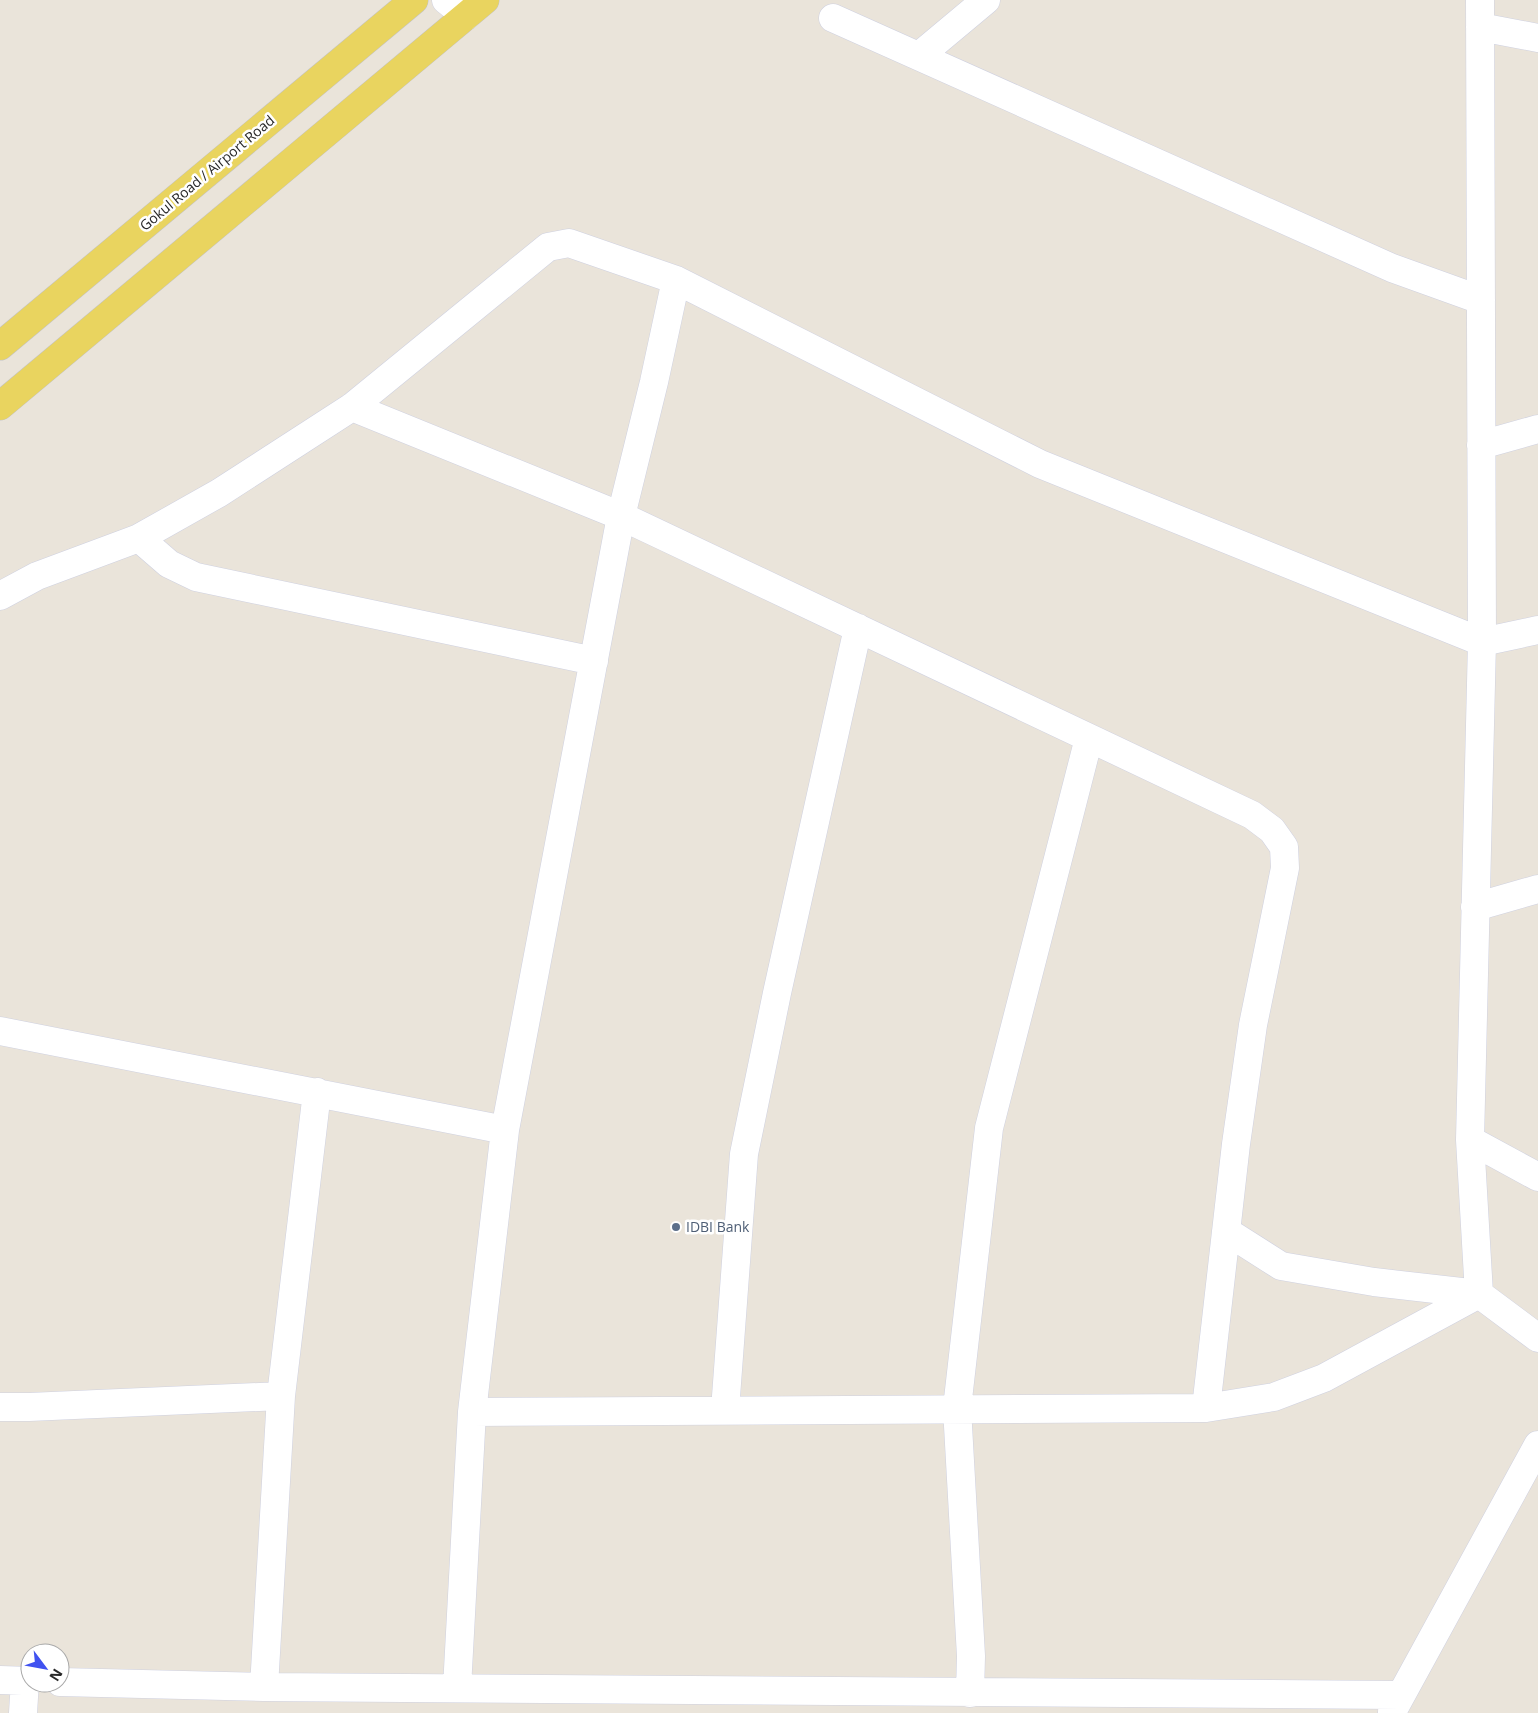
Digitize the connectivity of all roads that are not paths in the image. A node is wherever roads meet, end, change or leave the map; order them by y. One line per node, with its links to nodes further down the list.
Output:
1 (414, 0): 11 (main road, Gokul Road / Airport Road)
2 (986, 0): 8 (street)
3 (1480, 0): 6 (street)
4 (466, 5): 12 (main road)
5 (833, 18): 8 (street)
6 (1480, 27): 7 (street); 10 (street)
7 (1538, 38)
8 (919, 56): 10 (street)
9 (676, 280): 13 (street); 16 (street); 21 (street)
10 (1481, 300): 15 (street)
11 (0, 346)
12 (0, 406)
13 (352, 408): 16 (street); 17 (street)
14 (1538, 429): 15 (street)
15 (1481, 445): 21 (street)
16 (621, 516): 19 (street); 22 (street)
17 (139, 538): 18 (street); 22 (street)
18 (0, 596)
19 (858, 628): 23 (street); 38 (street)
20 (1538, 630): 21 (street)
21 (1482, 642): 25 (street)
22 (594, 661): 28 (street)
23 (1089, 738): 31 (street); 36 (street)
24 (1538, 888): 25 (street)
25 (1475, 907): 29 (street)
26 (0, 1031): 27 (street)
27 (317, 1092): 28 (street); 34 (street)
28 (505, 1130): 39 (street)
29 (1470, 1140): 30 (street); 32 (street)
30 (1538, 1177)
31 (1226, 1231): 32 (street); 37 (street)
32 (1480, 1294): 33 (street); 37 (street)
33 (1538, 1338)
34 (282, 1396): 35 (street); 43 (street)
35 (0, 1407)
36 (957, 1408): 37 (street); 38 (street); 45 (street)
37 (1206, 1408)
38 (725, 1410): 39 (street)
39 (472, 1412): 44 (street)
40 (1535, 1459): 47 (street)
41 (18, 1681): 48 (street)
42 (70, 1682): 43 (street)
43 (264, 1687): 44 (street)
44 (457, 1688): 46 (street)
45 (970, 1692): 46 (street); 47 (street)
46 (735, 1702)
47 (1396, 1704)
48 (23, 1713)

